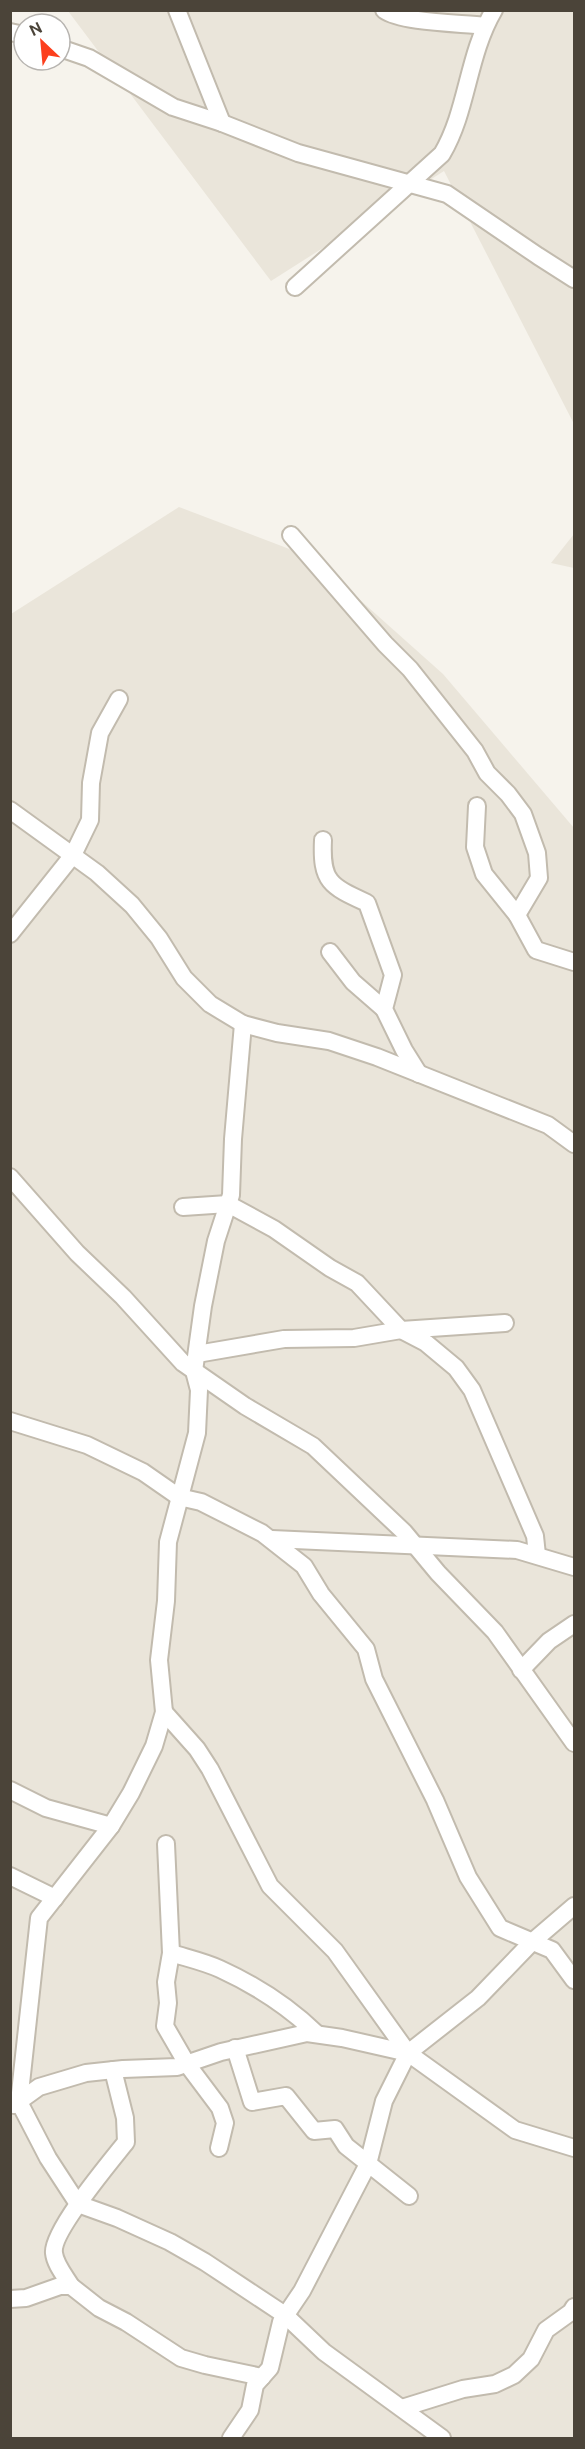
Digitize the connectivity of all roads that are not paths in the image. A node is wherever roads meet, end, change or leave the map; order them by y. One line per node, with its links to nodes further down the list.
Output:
1 (177, 10): 6 (street)
2 (384, 10): 4 (street)
3 (494, 10): 4 (street)
4 (485, 26): 7 (street)
5 (72, 52): 6 (street)
6 (222, 123): 7 (street)
7 (408, 184): 8 (street); 9 (street)
8 (574, 279)
9 (295, 287)
10 (291, 535): 16 (street)
11 (119, 699): 15 (street)
12 (477, 806): 16 (street)
13 (10, 810): 15 (street)
14 (323, 840): 20 (street)
15 (73, 855): 17 (street); 21 (street)
16 (517, 915): 19 (street)
17 (10, 934)
18 (330, 951): 20 (street)
19 (574, 962)
20 (384, 1009): 22 (street)
21 (243, 1024): 22 (street); 25 (street)
22 (419, 1074): 23 (street)
23 (574, 1144)
24 (10, 1177): 29 (street)
25 (228, 1204): 26 (street); 28 (street); 29 (street)
26 (183, 1207)
27 (505, 1323): 28 (street)
28 (401, 1330): 29 (street); 35 (street)
29 (195, 1362): 32 (street); 34 (street)
30 (10, 1406): 31 (street)
31 (15, 1422): 32 (street)
32 (179, 1497): 33 (street); 39 (street)
33 (272, 1539): 34 (street); 47 (street)
34 (415, 1545): 35 (street); 38 (street)
35 (537, 1555): 36 (street)
36 (574, 1567)
37 (574, 1624): 38 (street)
38 (521, 1670): 40 (street)
39 (164, 1712): 42 (street); 52 (street)
40 (574, 1743)
41 (10, 1790): 42 (street)
42 (111, 1826): 45 (street)
43 (166, 1844): 48 (street)
44 (10, 1876): 45 (street)
45 (55, 1898): 55 (street)
46 (574, 1906): 47 (street)
47 (532, 1942): 49 (street); 52 (street)
48 (171, 1953): 50 (street); 53 (street)
49 (574, 1980)
50 (317, 2034): 51 (street); 52 (street)
51 (235, 2048): 53 (street); 58 (street)
52 (408, 2053): 57 (street); 58 (street)
53 (187, 2064): 54 (street); 56 (street)
54 (112, 2070): 55 (street); 60 (street)
55 (15, 2105): 60 (street)
56 (219, 2148)
57 (574, 2148)
58 (368, 2163): 59 (street); 64 (street)
59 (409, 2196)
60 (78, 2204): 61 (street); 64 (street)
61 (71, 2286): 62 (street); 65 (street)
62 (10, 2299)
63 (574, 2307): 66 (street)
64 (285, 2315): 65 (street); 66 (street)
65 (262, 2377): 67 (street)
66 (402, 2408): 68 (street)
67 (231, 2439)
68 (442, 2439)

